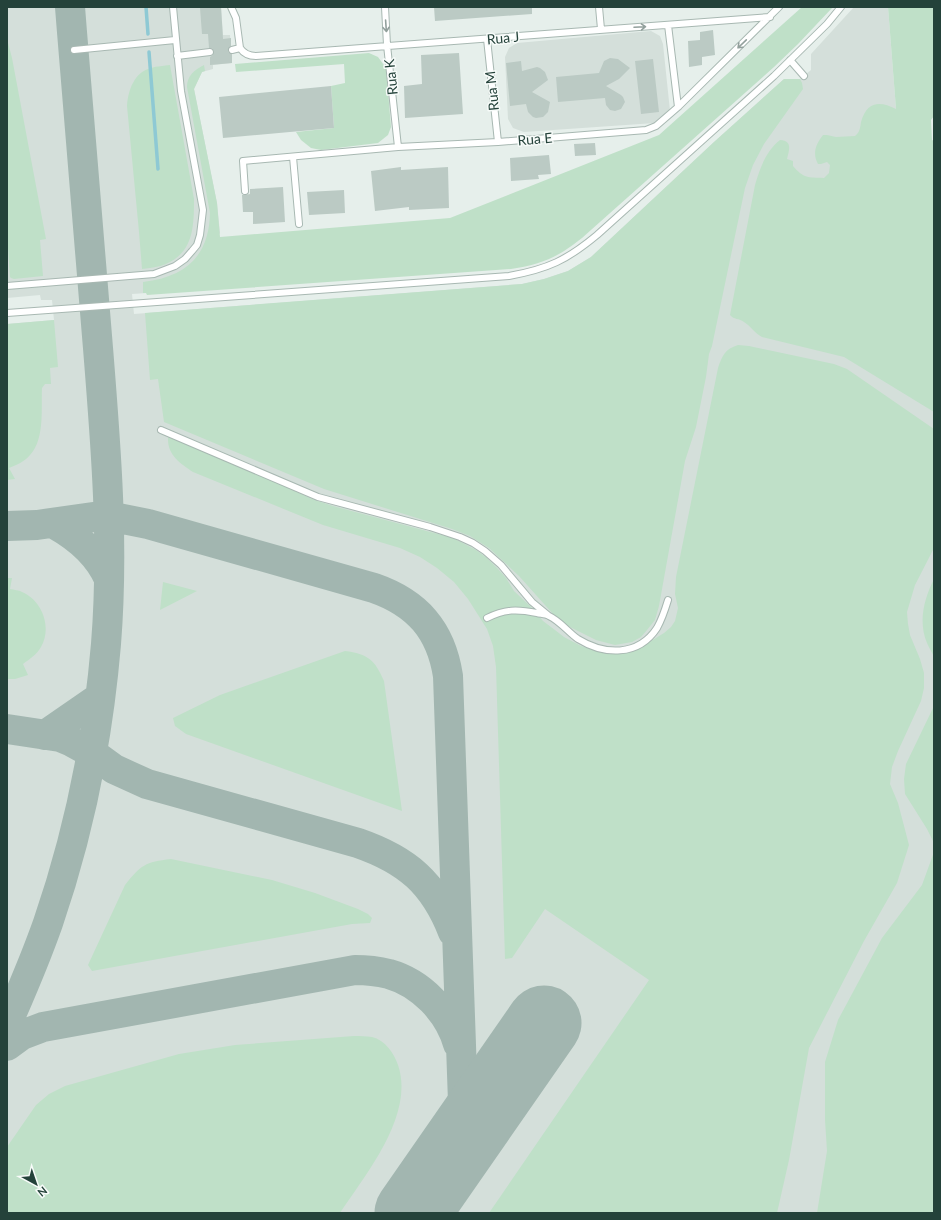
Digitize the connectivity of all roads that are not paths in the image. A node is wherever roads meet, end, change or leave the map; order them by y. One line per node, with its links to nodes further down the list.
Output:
1 (173, 7): 11 (lane)
2 (231, 7): 13 (lane)
3 (385, 7): 12 (lane, Rua K, one-way to 12)
4 (599, 7): 9 (lane)
5 (779, 7): 7 (lane, Rua E)
6 (841, 7): 18 (lane)
7 (770, 17): 8 (lane, Rua J); 20 (lane, Rua E, one-way to 20)
8 (668, 25): 9 (lane, Rua J, one-way to 8); 20 (lane)
9 (601, 29): 10 (lane, Rua J)
10 (487, 39): 12 (lane, Rua J); 21 (lane, Rua M)
11 (175, 40): 14 (lane); 17 (lane)
12 (387, 45): 13 (lane, Rua J); 22 (lane, Rua K)
13 (240, 48): 15 (lane)
14 (74, 50)
15 (232, 50)
16 (210, 52): 17 (lane)
17 (177, 56): 26 (lane)
18 (790, 60): 19 (lane); 27 (lane)
19 (804, 76)
20 (678, 106): 21 (lane, Rua E)
21 (498, 142): 22 (lane, Rua E)
22 (398, 147): 23 (lane, Rua E)
23 (293, 157): 24 (lane, Rua E); 25 (lane)
24 (245, 191)
25 (299, 224)
26 (7, 286)
27 (7, 312)
28 (161, 430): 30 (lane)
29 (668, 600): 30 (lane)
30 (549, 616): 31 (lane)
31 (487, 618)

